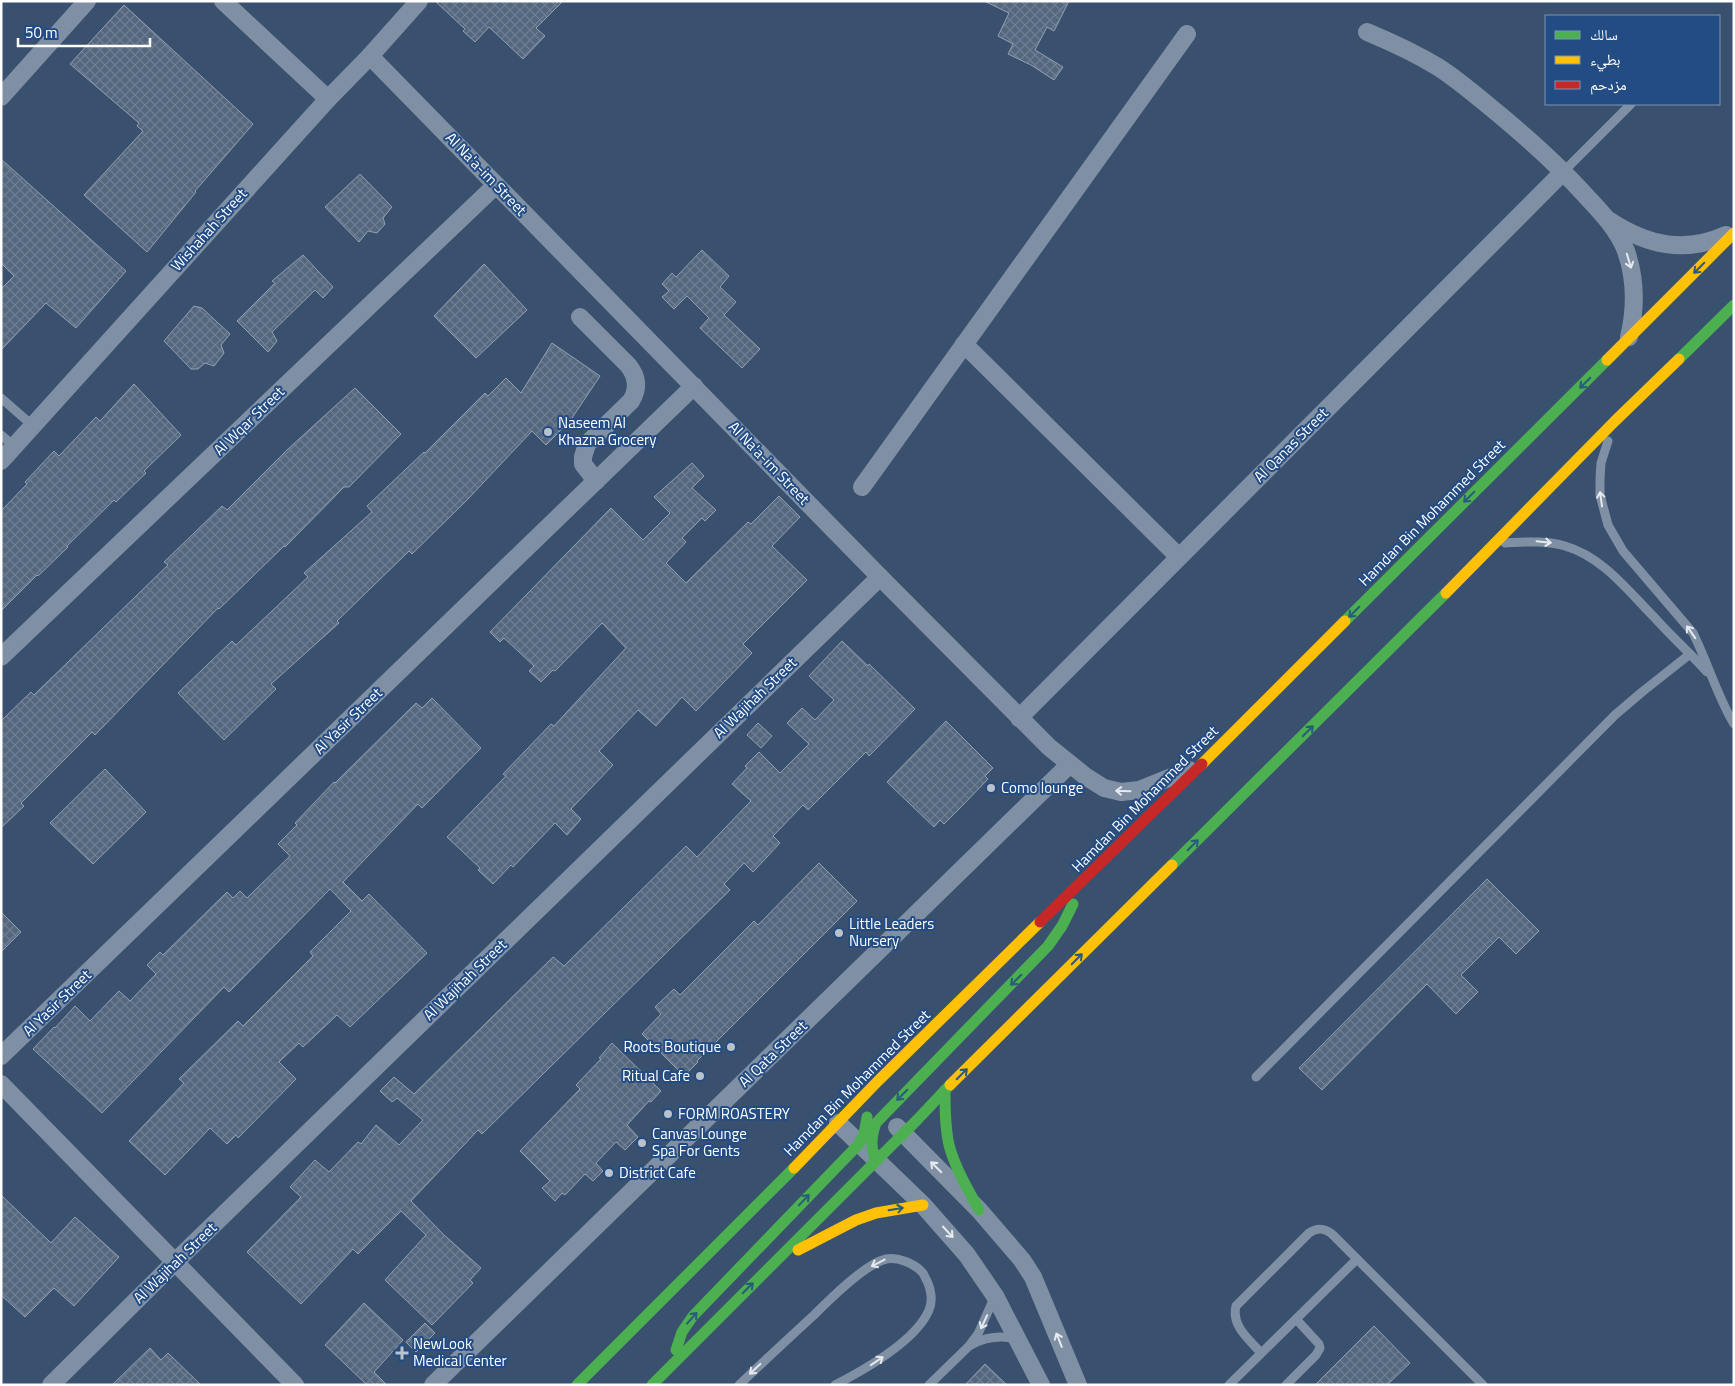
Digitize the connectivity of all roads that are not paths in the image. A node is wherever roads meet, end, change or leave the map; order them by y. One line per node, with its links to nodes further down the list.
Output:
1 (88, 1): 7 (street)
2 (223, 1): 8 (street)
3 (419, 1): 6 (street, Wishahah Street)
4 (1367, 32): 10 (street)
5 (1187, 34): 17 (street)
6 (370, 56): 8 (street, Wishahah Street); 11 (street, Al Na'a-im Street)
7 (1, 97)
8 (328, 98): 21 (street, Wishahah Street)
9 (1630, 105): 10 (lane, Al Qanas Street)
10 (1563, 172): 12 (street); 27 (street, Al Qanas Street)
11 (496, 185): 18 (street, Al Na'a-im Street); 30 (street, Al Wqar Street)
12 (1606, 218): 13 (street); 16 (street, one-way to 16)
13 (1734, 232): 16 (main road, Hamdan Bin Mohammed Street, one-way to 16)
14 (1734, 305): 20 (main road)
15 (580, 317): 24 (street)
16 (1628, 340): 35 (main road, Hamdan Bin Mohammed Street, one-way to 35)
17 (964, 344): 25 (street); 27 (street)
18 (694, 386): 24 (street, Al Yasir Street); 28 (street, Al Na'a-im Street)
19 (1, 398): 21 (lane)
20 (1615, 421): 26 (main road); 31 (lane, one-way to 20)
21 (33, 426): 22 (street, Wishahah Street)
22 (8, 440): 23 (street, Wishahah Street)
23 (1, 461)
24 (596, 481): 37 (street, Al Yasir Street)
25 (862, 487)
26 (1495, 544): 29 (lane, one-way to 29); 40 (main road, one-way to 26)
27 (1179, 558): 32 (street, Al Qanas Street)
28 (880, 577): 32 (street, Al Na'a-im Street); 50 (street, Al Wajihah Street)
29 (1690, 654): 31 (lane); 38 (lane)
30 (1, 656)
31 (1710, 676): 33 (lane)
32 (1019, 718): 34 (street, Al Na'a-im Street)
33 (1734, 724)
34 (1070, 764): 35 (street, Al Na'a-im Street, one-way to 34); 60 (street, Al Qata Street)
35 (1201, 765): 36 (main road, Hamdan Bin Mohammed Street)
36 (1082, 882): 41 (main road, Hamdan Bin Mohammed Street); 42 (main road, one-way to 42)
37 (1, 1056)
38 (1256, 1077)
39 (1, 1084): 50 (street)
40 (945, 1090): 44 (main road); 48 (main road)
41 (865, 1095): 42 (street); 43 (main road, Hamdan Bin Mohammed Street); 45 (main road)
42 (884, 1114): 44 (street); 46 (main road)
43 (838, 1122): 45 (street); 61 (main road, Hamdan Bin Mohammed Street)
44 (903, 1134): 46 (main road); 48 (street, one-way to 44)
45 (859, 1144): 46 (street); 57 (main road, one-way to 45)
46 (876, 1161): 47 (street); 51 (main road)
47 (923, 1205): 51 (main road, one-way to 47); 52 (street, one-way to 52)
48 (979, 1210): 67 (street, one-way to 48)
49 (1357, 1259): 53 (lane); 56 (lane); 70 (lane)
50 (174, 1263): 58 (street, Al Wajihah Street); 59 (street)
51 (772, 1264): 57 (main road, one-way to 51)
52 (995, 1296): 54 (street); 55 (lane, one-way to 55)
53 (1296, 1319): 56 (lane); 69 (lane)
54 (1017, 1339): 55 (lane); 66 (street)
55 (969, 1346): 65 (lane)
56 (1261, 1353): 68 (lane)
57 (675, 1362): 62 (main road)
58 (51, 1385)
59 (295, 1385)
60 (433, 1385)
61 (577, 1385)
62 (652, 1385)
63 (739, 1385): 64 (lane, one-way to 63)
64 (835, 1385)
65 (929, 1385)
66 (1040, 1385)
67 (1078, 1385)
68 (1229, 1385)
69 (1286, 1385)
70 (1483, 1385)

